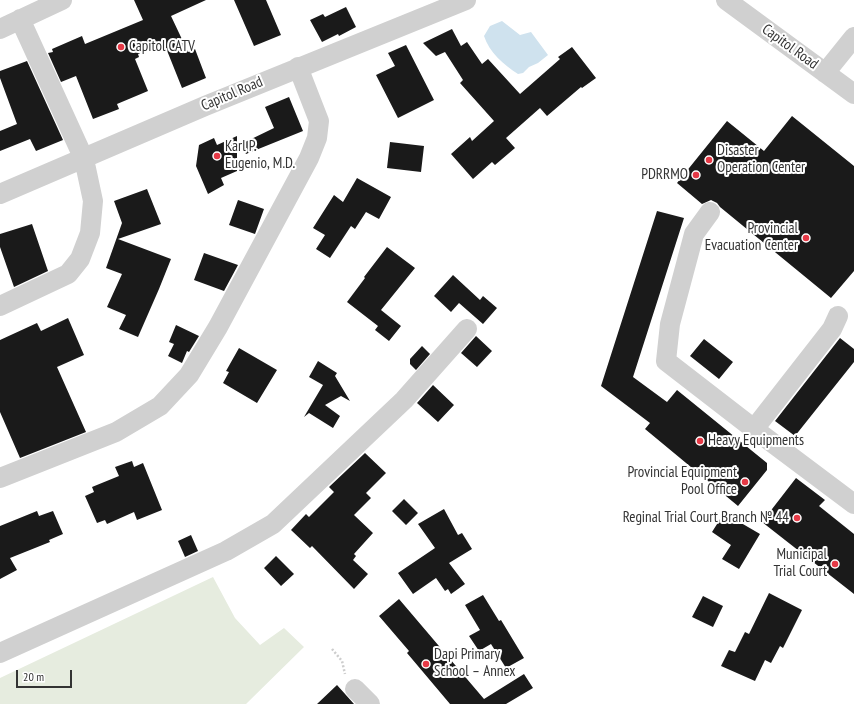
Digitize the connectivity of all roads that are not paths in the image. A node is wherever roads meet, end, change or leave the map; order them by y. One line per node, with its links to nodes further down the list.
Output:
1 (62, 0): 4 (street)
2 (466, 0): 7 (street, Capitol Road)
3 (726, 0): 8 (street, Capitol Road)
4 (20, 19): 5 (street); 10 (street)
5 (0, 29)
6 (854, 37): 8 (street)
7 (298, 67): 10 (street, Capitol Road); 17 (street)
8 (825, 73): 9 (street, Capitol Road)
9 (854, 94)
10 (84, 159): 11 (street, Capitol Road); 13 (street)
11 (0, 194)
12 (710, 212): 16 (street)
13 (0, 306)
14 (838, 316): 16 (street)
15 (467, 329): 19 (street)
16 (754, 429): 18 (street)
17 (0, 478)
18 (854, 504)
19 (0, 654)
20 (355, 689): 21 (street)
21 (370, 704)

